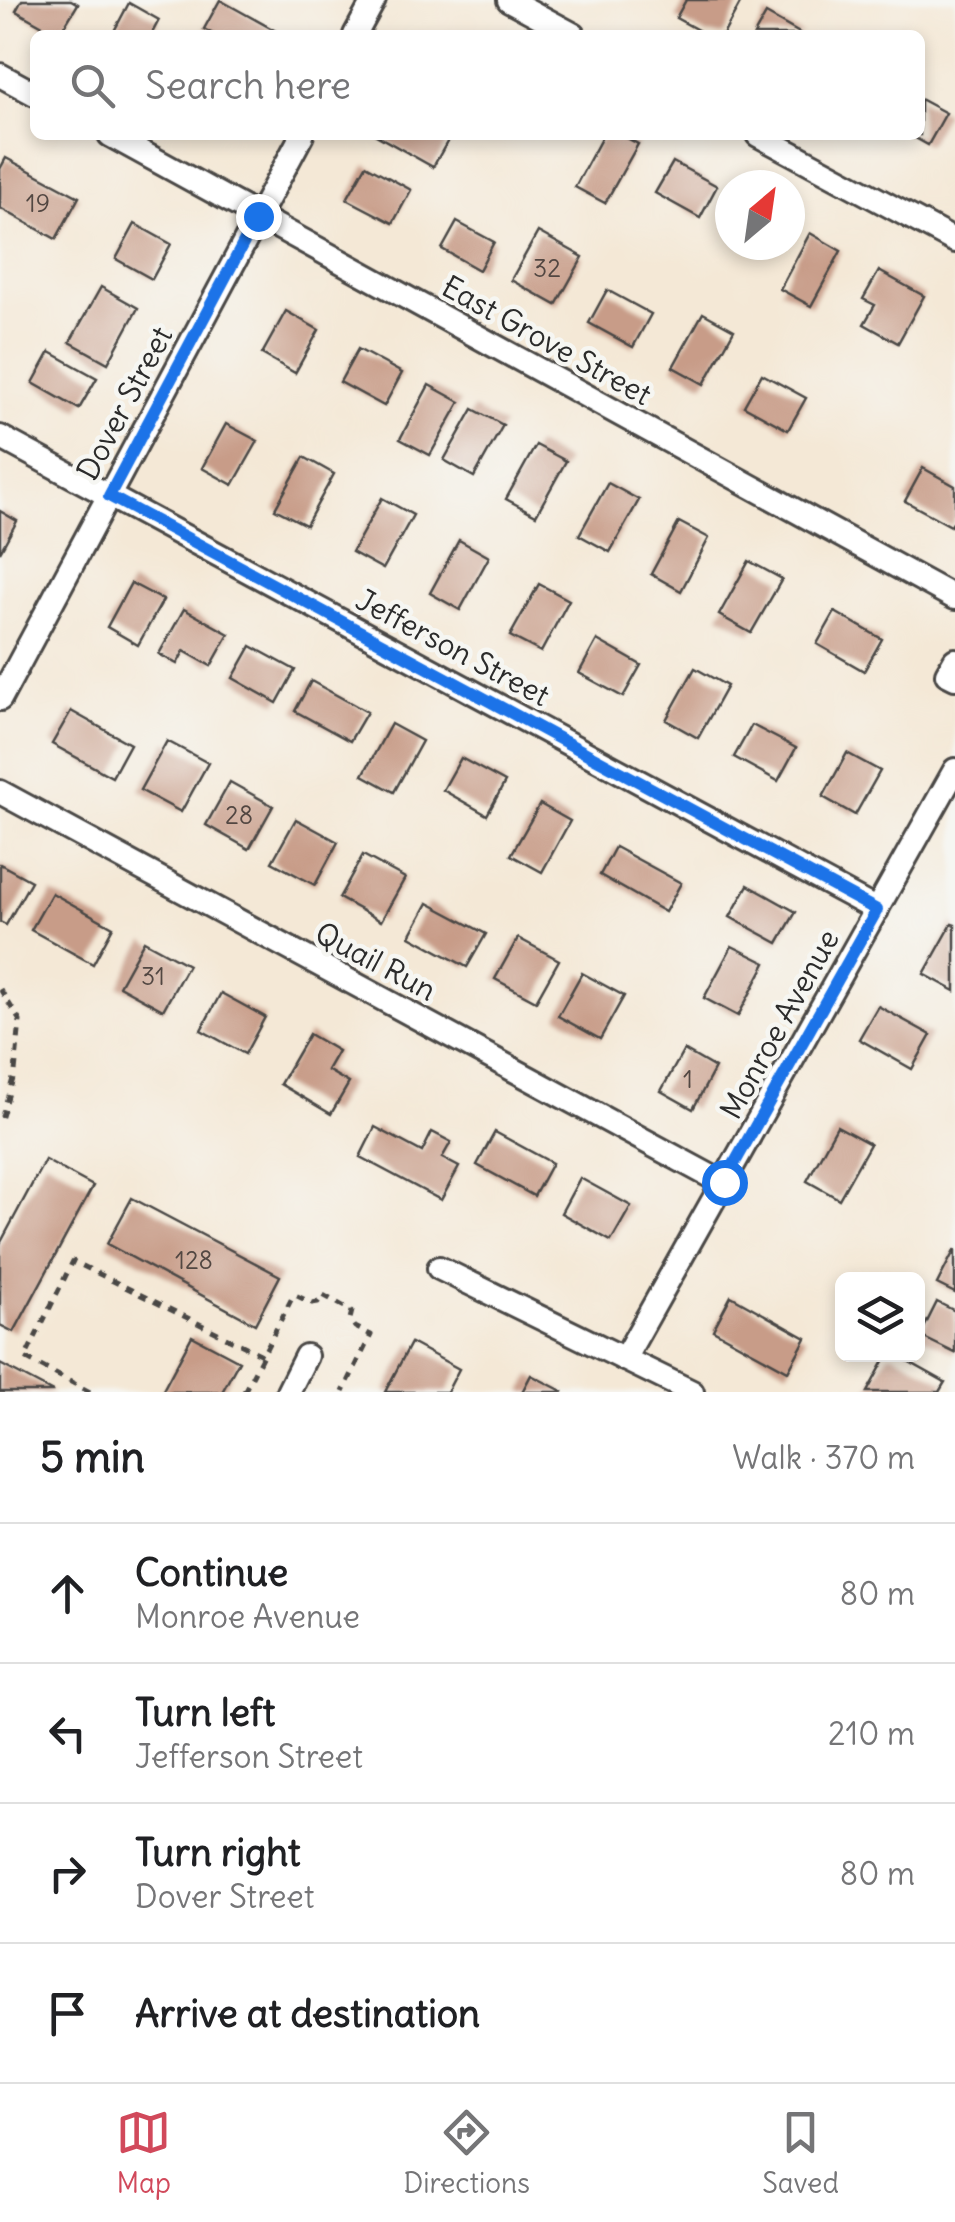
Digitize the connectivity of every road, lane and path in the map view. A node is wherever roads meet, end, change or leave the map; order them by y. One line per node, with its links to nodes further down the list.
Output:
1 (374, 0): 3 (street)
2 (509, 0): 4 (street)
3 (358, 30)
4 (565, 30)
5 (0, 74): 6 (street)
6 (30, 91)
7 (119, 140): 10 (street, East Grove Street)
8 (299, 140): 10 (street, Dover Street)
9 (767, 140): 11 (street)
10 (258, 216): 13 (street, Dover Street); 14 (street, East Grove Street)
11 (955, 242)
12 (0, 437): 13 (street, Jefferson Street)
13 (109, 496): 15 (street, Dover Street); 18 (street, Jefferson Street)
14 (955, 598)
15 (0, 699)
16 (955, 770): 18 (street, Monroe Avenue)
17 (0, 792): 21 (street, Quail Run)
18 (877, 910): 21 (street, Monroe Avenue)
19 (0, 989): 20 (path)
20 (0, 1123)
21 (724, 1182): 25 (street, Monroe Avenue)
22 (439, 1268): 25 (street)
23 (262, 1355): 27 (path)
24 (306, 1356): 28 (street)
25 (624, 1359): 26 (street)
26 (659, 1385): 29 (street)
27 (90, 1392)
28 (288, 1392)
29 (692, 1392)

